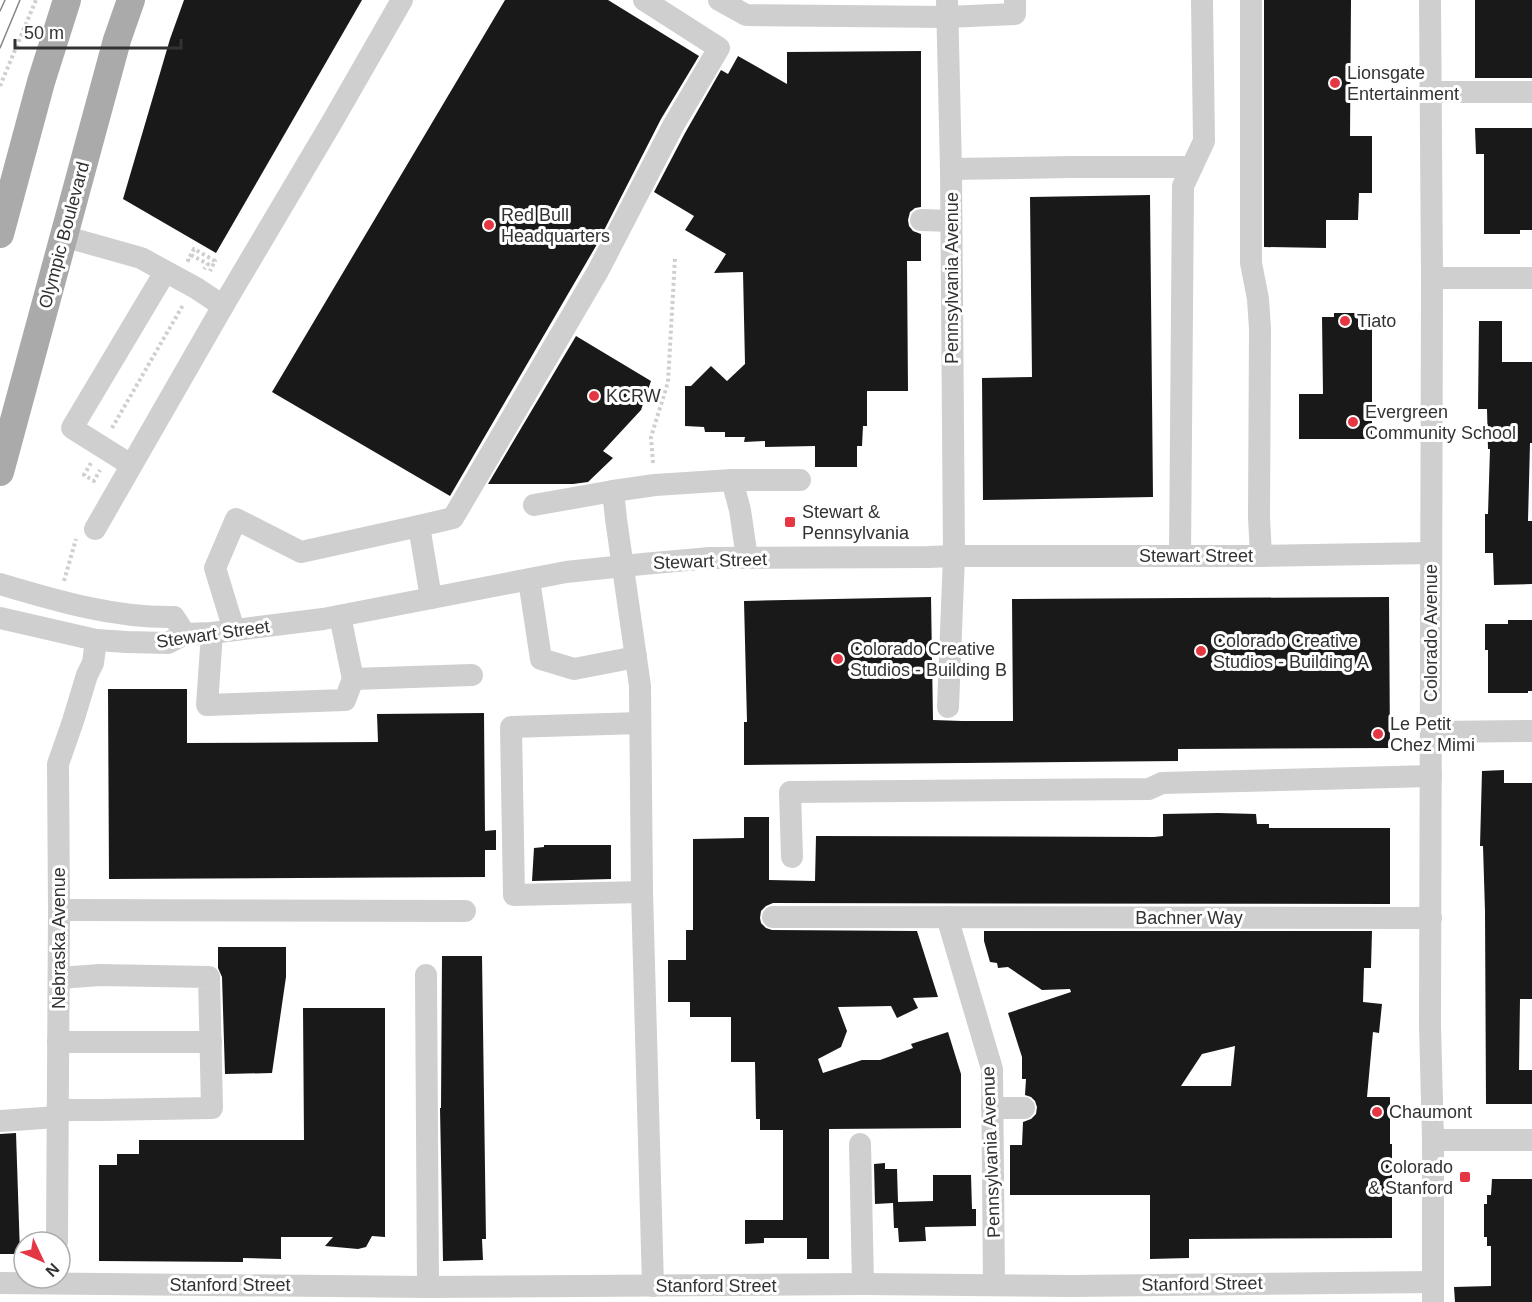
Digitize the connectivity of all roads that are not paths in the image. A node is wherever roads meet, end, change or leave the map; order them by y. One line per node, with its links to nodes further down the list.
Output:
1 (67, 0): 17 (main road)
2 (131, 0): 18 (main road, Olympic Boulevard)
3 (402, 0): 22 (street)
4 (644, 0): 29 (street)
5 (719, 0): 10 (street)
6 (1015, 0): 10 (street)
7 (1202, 0): 13 (street)
8 (1251, 0): 34 (street)
9 (1430, 0): 11 (street, Colorado Avenue)
10 (947, 8): 14 (street, Pennsylvania Avenue)
11 (1430, 92): 12 (street); 20 (street, Colorado Avenue)
12 (1532, 92)
13 (1192, 167): 14 (street); 33 (street)
14 (951, 169): 16 (street, Pennsylvania Avenue)
15 (921, 220): 16 (street)
16 (951, 221): 32 (street, Pennsylvania Avenue)
17 (0, 234)
18 (63, 236): 19 (street); 24 (main road, Olympic Boulevard)
19 (165, 272): 22 (street); 23 (street)
20 (1432, 278): 21 (street); 31 (street, Colorado Avenue)
21 (1532, 278)
22 (223, 306): 23 (street)
23 (131, 465): 30 (street)
24 (0, 472)
25 (732, 480): 26 (street); 27 (street); 35 (street)
26 (800, 480)
27 (613, 491): 28 (street); 36 (street)
28 (534, 504)
29 (420, 526): 39 (street); 42 (street)
30 (95, 529)
31 (1430, 552): 34 (street, Stewart Street); 51 (street, Colorado Avenue)
32 (954, 556): 33 (street, Stewart Street); 35 (street, Stewart Street); 48 (street, Pennsylvania Avenue)
33 (1180, 556): 34 (street, Stewart Street)
34 (1261, 556)
35 (747, 558): 36 (street, Stewart Street)
36 (623, 566): 37 (street, Stewart Street); 45 (street)
37 (529, 580): 39 (street, Stewart Street); 45 (street)
38 (0, 585): 43 (street)
39 (431, 598): 40 (street, Stewart Street)
40 (340, 616): 42 (street, Stewart Street); 47 (street)
41 (0, 618): 44 (street, Stewart Street)
42 (223, 632): 43 (street, Stewart Street); 47 (street)
43 (185, 634): 44 (street, Stewart Street)
44 (96, 640): 55 (street, Nebraska Avenue)
45 (636, 657): 49 (street)
46 (472, 675): 47 (street)
47 (353, 679)
48 (948, 707)
49 (640, 723): 54 (street); 54 (street)
50 (1532, 731): 51 (street)
51 (1431, 732): 52 (street, Colorado Avenue)
52 (1431, 776): 53 (street); 59 (street, Colorado Avenue)
53 (792, 857)
54 (642, 892): 74 (street)
55 (59, 910): 56 (street); 61 (street, Nebraska Avenue)
56 (465, 911)
57 (773, 917): 58 (street, Bachner Way)
58 (946, 917): 59 (street, Bachner Way); 64 (street, Pennsylvania Avenue)
59 (1431, 918): 68 (street, Colorado Avenue)
60 (426, 975): 75 (street)
61 (59, 978): 62 (street, Nebraska Avenue); 63 (street)
62 (58, 1042): 63 (street); 66 (street, Nebraska Avenue)
63 (211, 1042): 66 (street)
64 (992, 1108): 65 (street); 73 (street, Pennsylvania Avenue)
65 (1024, 1108)
66 (57, 1113): 67 (street); 71 (street, Nebraska Avenue)
67 (0, 1121)
68 (1433, 1140): 69 (street); 77 (street, Colorado Avenue)
69 (1532, 1140)
70 (860, 1144): 72 (street)
71 (57, 1230)
72 (863, 1284): 73 (street, Stanford Street); 79 (street, Stanford Street)
73 (994, 1285): 80 (street, Stanford Street)
74 (653, 1286): 75 (street, Stanford Street); 79 (street, Stanford Street)
75 (428, 1287): 76 (street, Stanford Street)
76 (72, 1288)
77 (1433, 1292): 78 (street, Stanford Street)
78 (1263, 1293): 81 (street, Stanford Street)
79 (745, 1294)
80 (1071, 1294): 81 (street, Stanford Street)
81 (1151, 1294)

